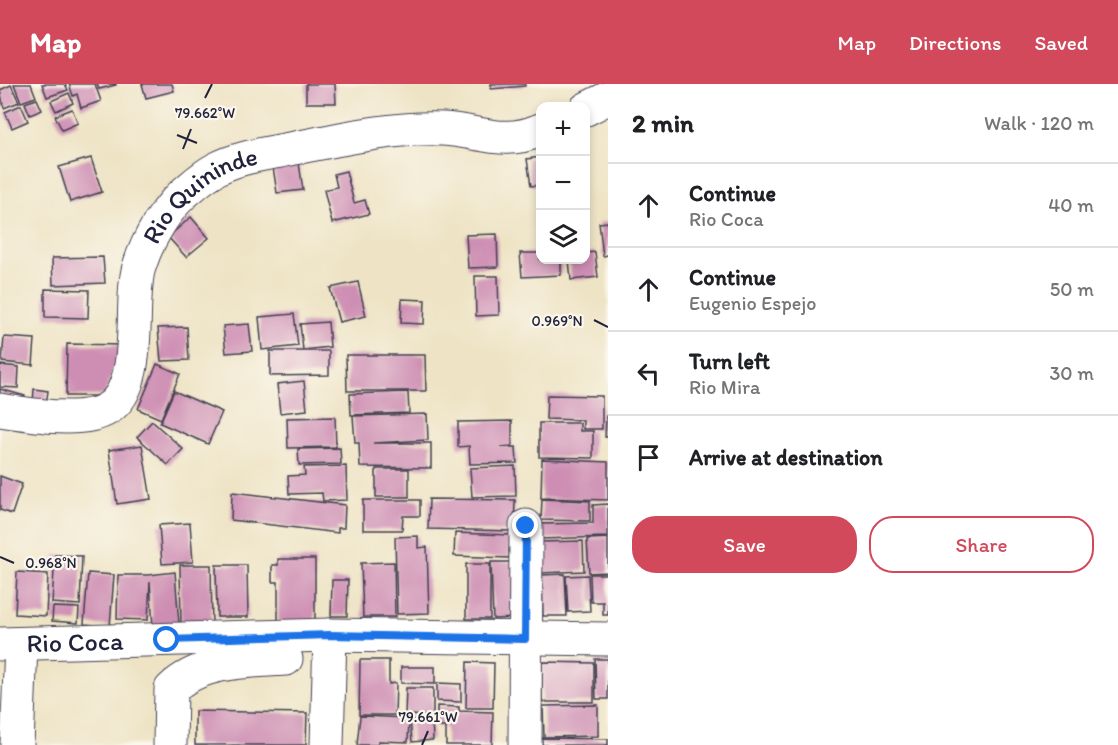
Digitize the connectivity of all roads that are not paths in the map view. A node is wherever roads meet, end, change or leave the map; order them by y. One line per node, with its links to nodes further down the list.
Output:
1 (608, 99): 2 (street)
2 (590, 107)
3 (536, 131): 4 (street, Rio Quininde)
4 (0, 410)
5 (526, 526): 6 (street)
6 (525, 639): 7 (street); 9 (street); 13 (street)
7 (608, 639)
8 (11, 645): 9 (street, Rio Coca); 10 (street)
9 (330, 646): 11 (street); 12 (street)
10 (16, 745)
11 (170, 745)
12 (327, 745)
13 (525, 745)

